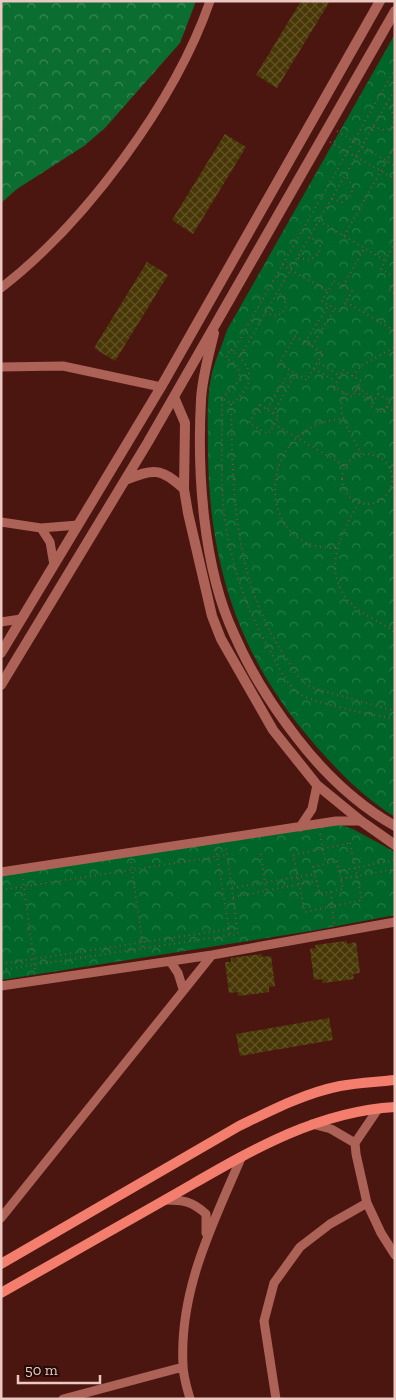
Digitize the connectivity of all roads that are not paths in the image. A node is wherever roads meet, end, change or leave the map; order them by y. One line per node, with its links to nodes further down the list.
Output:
1 (210, 1): 4 (street)
2 (380, 1): 7 (street)
3 (395, 11): 5 (street)
4 (1, 288)
5 (216, 324): 8 (street); 21 (street)
6 (1, 367): 7 (street)
7 (161, 387): 12 (street)
8 (174, 397): 9 (street); 10 (street)
9 (125, 480): 10 (street); 18 (street)
10 (184, 489): 19 (street)
11 (1, 522): 13 (street)
12 (78, 525): 13 (street); 14 (street)
13 (41, 528): 14 (street)
14 (54, 565): 15 (street)
15 (21, 619): 16 (street); 17 (street)
16 (1, 622)
17 (1, 653)
18 (1, 685)
19 (317, 785): 20 (street); 22 (street)
20 (361, 821): 22 (street); 23 (street)
21 (395, 826)
22 (300, 827): 24 (street)
23 (395, 845)
24 (1, 872)
25 (395, 922): 26 (street)
26 (212, 955): 27 (street); 29 (street)
27 (170, 961): 28 (street); 29 (street)
28 (1, 986)
29 (183, 989): 38 (street)
30 (395, 1080): 41 (main road)
31 (395, 1107): 32 (main road)
32 (378, 1108): 33 (main road); 34 (street)
33 (311, 1124): 34 (street); 35 (main road)
34 (355, 1143): 37 (street)
35 (242, 1156): 36 (main road); 39 (street)
36 (165, 1200): 39 (street); 42 (main road)
37 (367, 1203): 40 (street); 46 (street)
38 (1, 1218)
39 (205, 1243): 43 (street)
40 (395, 1255)
41 (1, 1264)
42 (1, 1293)
43 (183, 1367): 44 (street); 45 (street)
44 (63, 1399)
45 (190, 1399)
46 (276, 1399)

